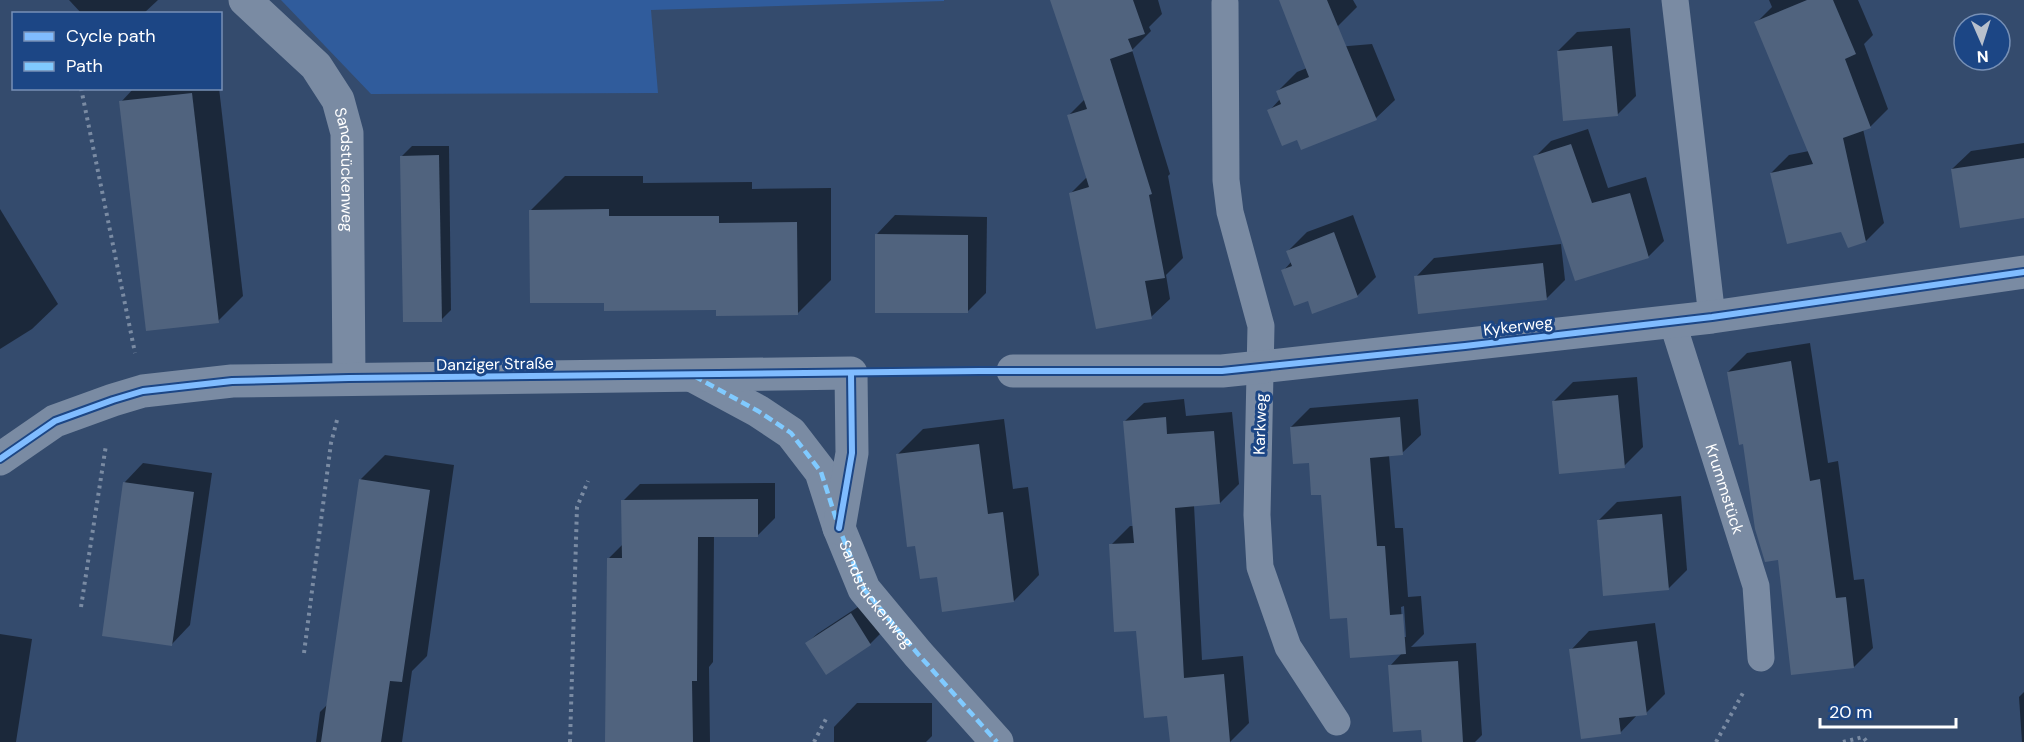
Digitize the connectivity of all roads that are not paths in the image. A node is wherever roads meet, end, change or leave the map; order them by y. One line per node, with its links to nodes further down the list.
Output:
1 (245, 0): 10 (street, Sandstückenweg)
2 (1675, 0): 5 (lane)
3 (1225, 3): 7 (lane, Karkweg)
4 (2024, 272): 5 (street, Kykerweg)
5 (1712, 317): 6 (street, Kykerweg)
6 (1672, 321): 7 (street, Kykerweg); 13 (lane, Krummstück)
7 (1261, 367): 8 (street, Kykerweg); 14 (lane, Karkweg)
8 (1013, 371)
9 (691, 375): 10 (street, Danziger Straße); 12 (street, Sandstückenweg); 12 (street, Danziger Straße)
10 (349, 378): 11 (street, Danziger Straße)
11 (0, 459)
12 (839, 528): 15 (street, Sandstückenweg)
13 (1761, 658)
14 (1337, 722)
15 (997, 742)

